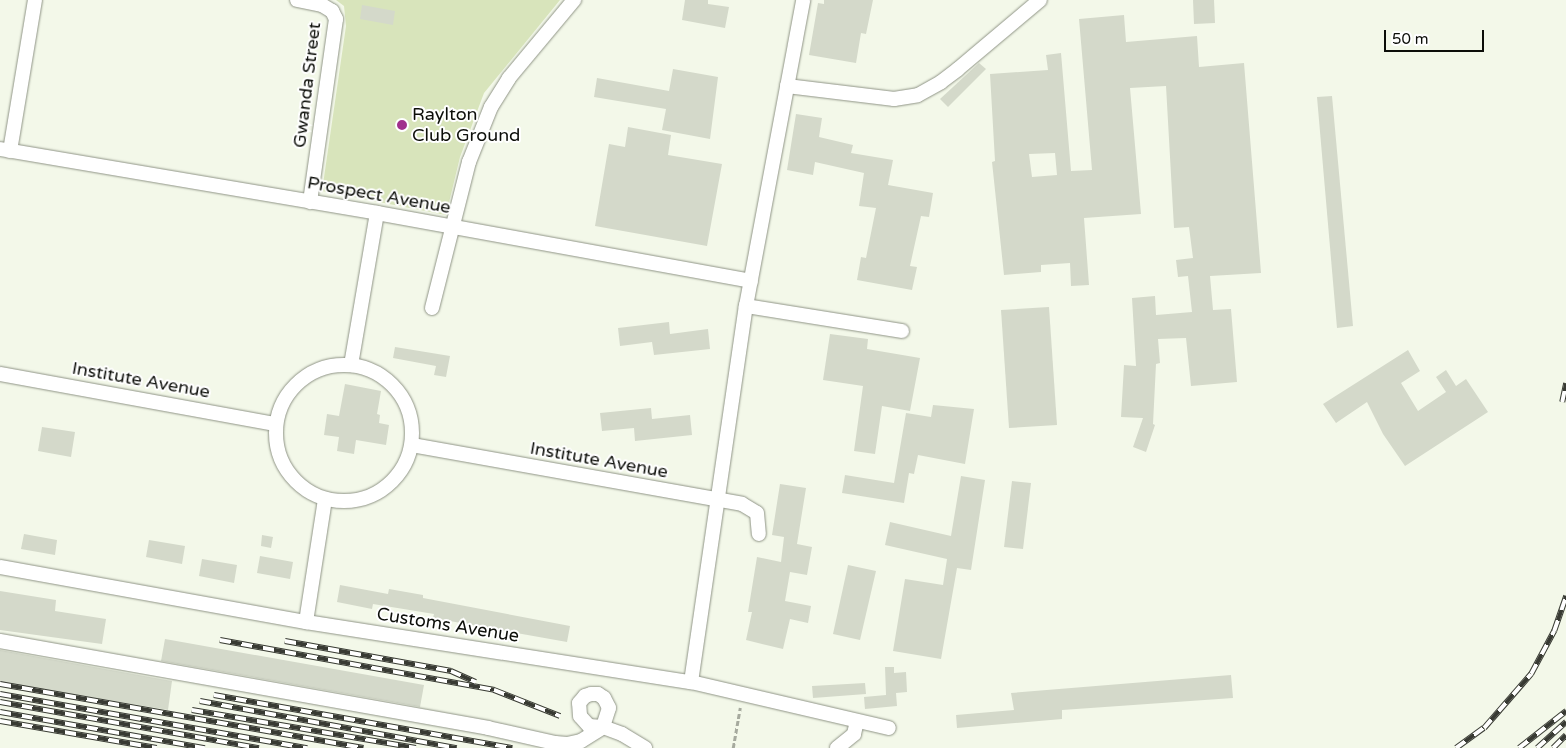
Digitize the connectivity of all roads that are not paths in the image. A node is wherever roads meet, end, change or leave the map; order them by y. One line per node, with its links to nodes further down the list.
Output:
1 (35, 0): 7 (street)
2 (297, 0): 8 (street, Gwanda Street)
3 (574, 0): 10 (street)
4 (803, 0): 6 (street)
5 (1040, 0): 6 (street)
6 (787, 86): 11 (street)
7 (5, 150): 8 (street, Prospect Avenue)
8 (310, 202): 9 (street, Prospect Avenue)
9 (377, 213): 10 (street, Prospect Avenue); 15 (street)
10 (451, 228): 11 (street, Prospect Avenue); 13 (street)
11 (751, 281): 12 (street)
12 (746, 306): 14 (street); 20 (street)
13 (432, 308)
14 (902, 331)
15 (351, 365): 17 (street); 18 (street)
16 (0, 374): 17 (street, Institute Avenue)
17 (276, 424): 19 (street)
18 (412, 445): 19 (street); 20 (street, Institute Avenue)
19 (325, 499): 23 (street)
20 (716, 500): 21 (street, Institute Avenue); 25 (street)
21 (760, 534)
22 (0, 567): 23 (street, Customs Avenue)
23 (306, 622): 25 (street, Customs Avenue)
24 (0, 641): 28 (street)
25 (691, 682): 26 (street, Customs Avenue)
26 (857, 721): 27 (street, Customs Avenue); 29 (street)
27 (889, 728)
28 (646, 748)
29 (836, 748)

